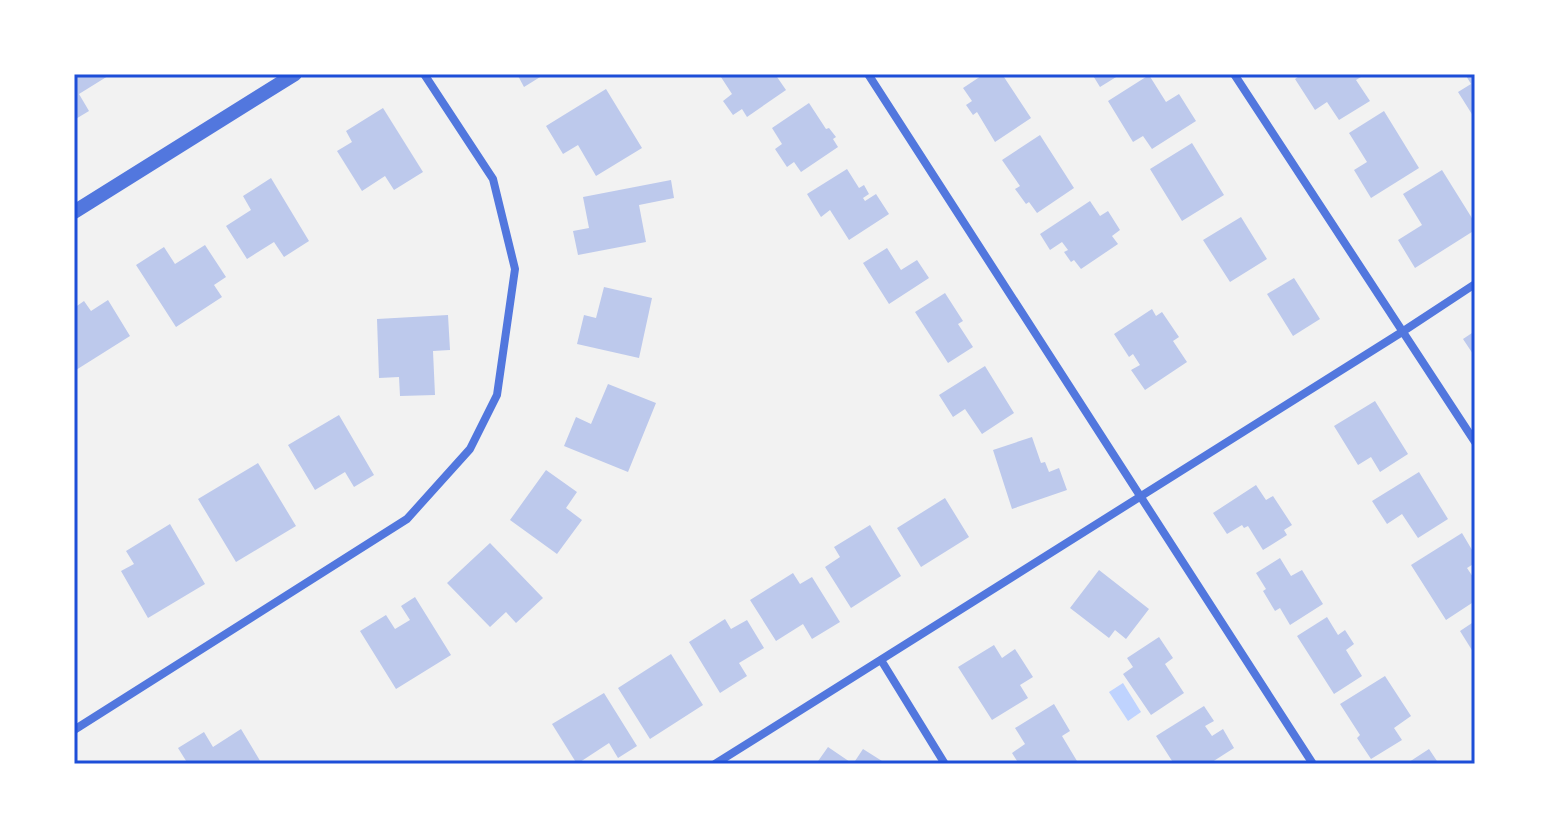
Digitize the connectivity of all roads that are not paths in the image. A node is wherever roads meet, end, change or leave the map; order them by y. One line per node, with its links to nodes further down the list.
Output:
1 (295, 74): 5 (street)
2 (424, 74): 11 (street)
3 (868, 74): 9 (street)
4 (1234, 74): 7 (street)
5 (74, 212)
6 (1475, 284): 7 (street)
7 (1402, 332): 8 (street); 9 (street)
8 (1475, 442)
9 (1139, 498): 10 (street); 14 (street)
10 (881, 660): 12 (street); 13 (street)
11 (74, 730)
12 (715, 764)
13 (945, 764)
14 (1313, 764)

